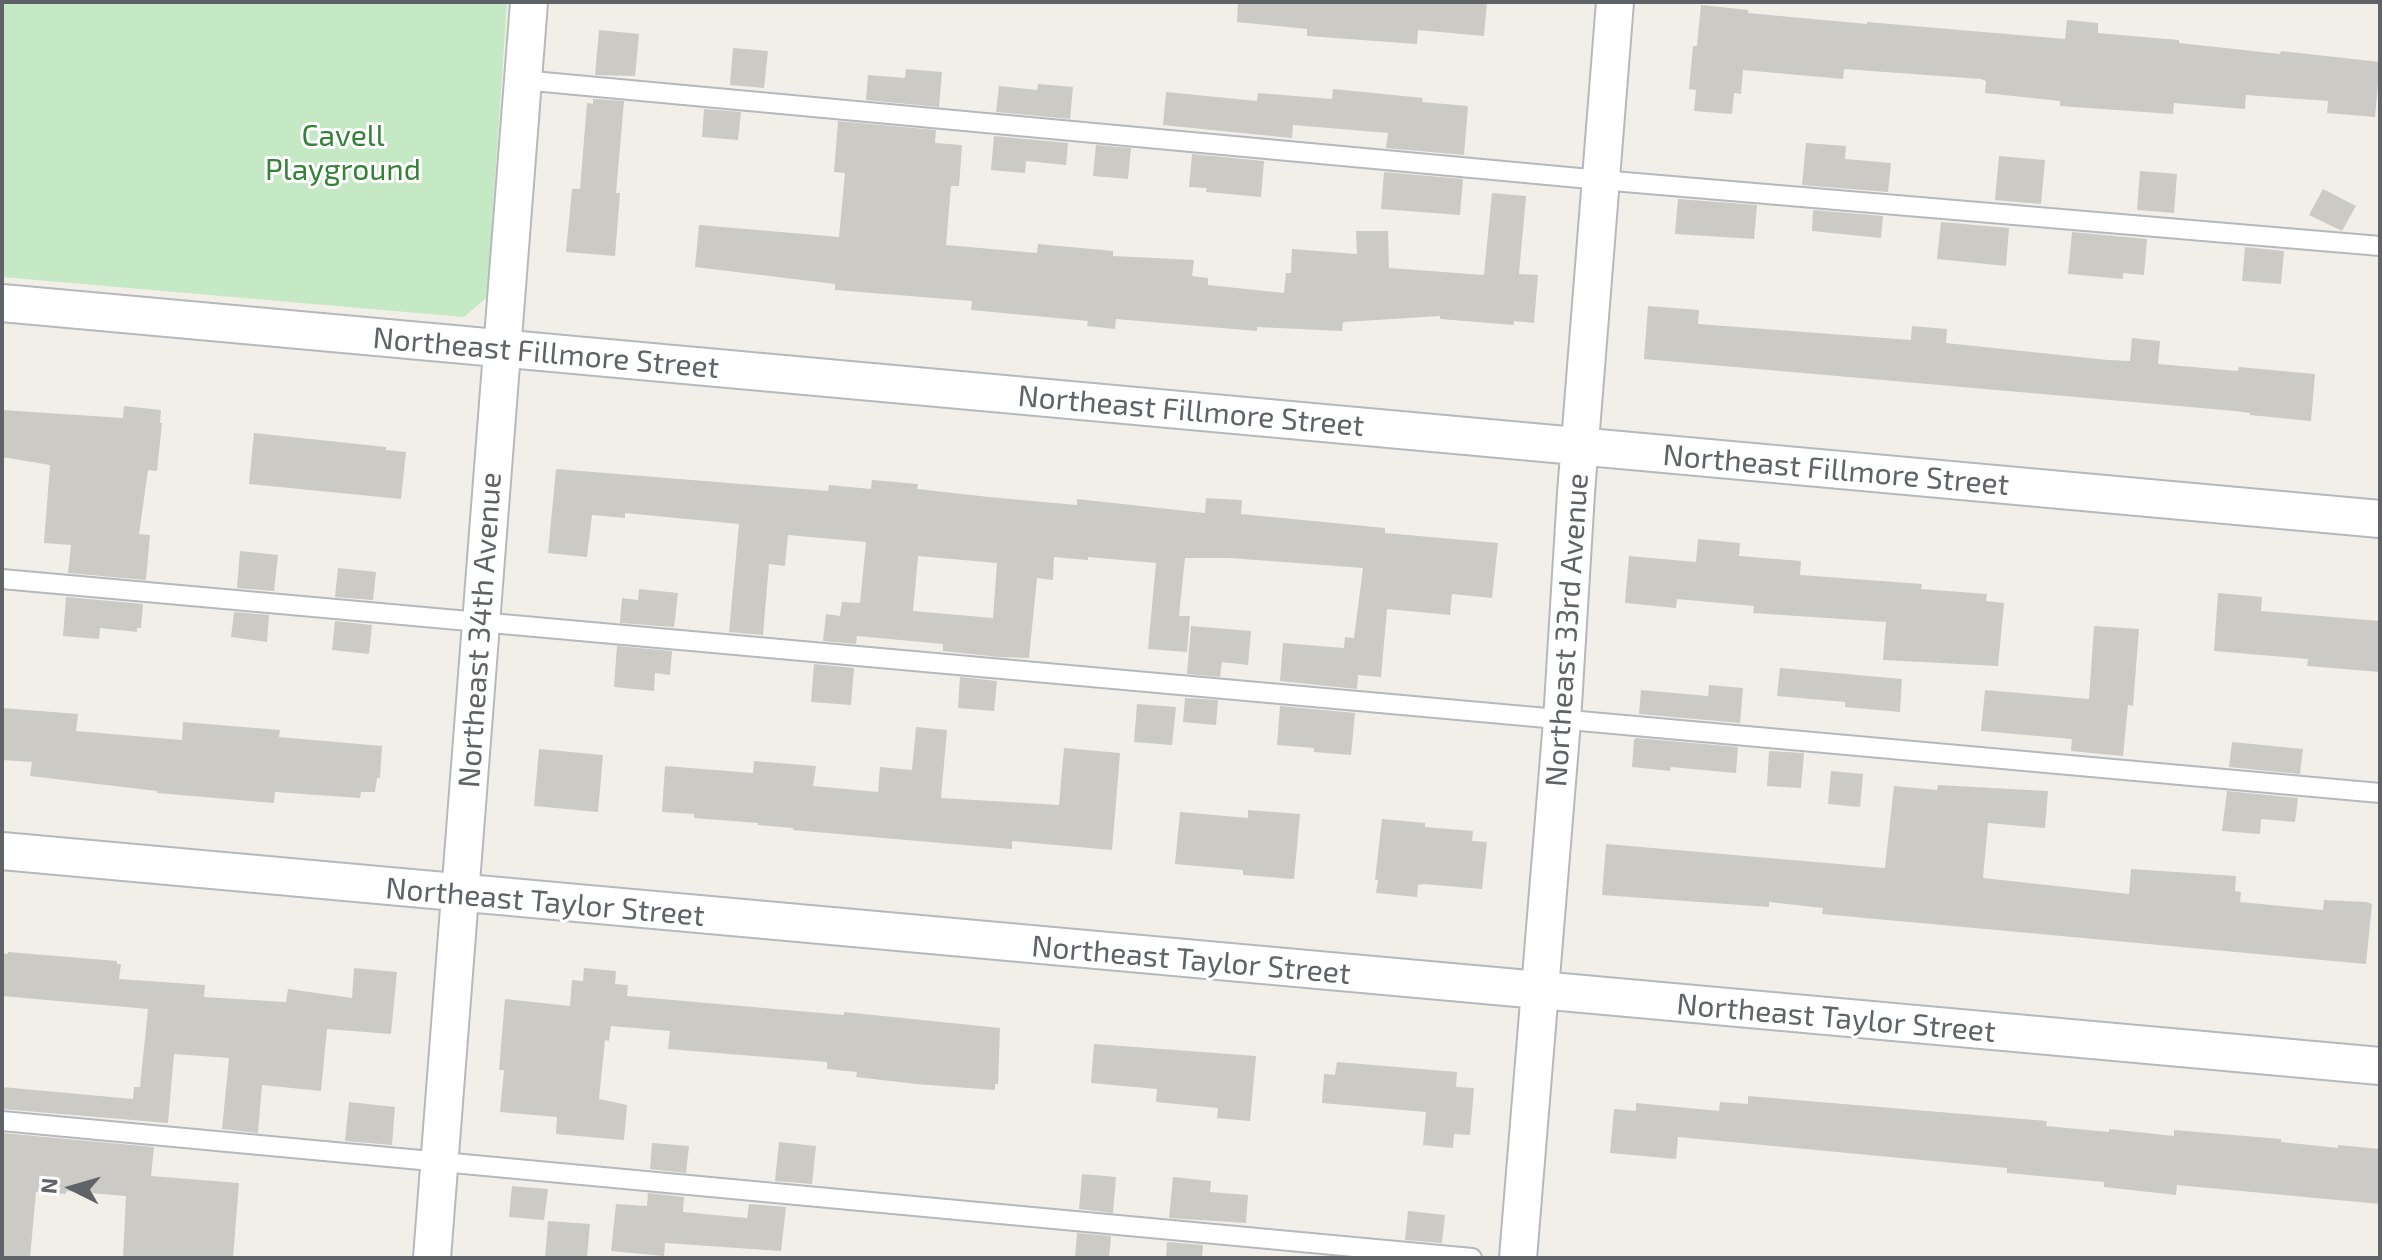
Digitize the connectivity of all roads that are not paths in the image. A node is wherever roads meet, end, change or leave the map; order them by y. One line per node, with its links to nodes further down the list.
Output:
1 (529, 2): 3 (street, Northeast 34th Avenue)
2 (1615, 2): 4 (street, Northeast 33rd Avenue)
3 (522, 80): 4 (lane); 7 (street, Northeast 34th Avenue)
4 (1601, 180): 5 (lane); 8 (street, Northeast 33rd Avenue)
5 (2380, 246)
6 (2, 303): 7 (street, Northeast Fillmore Street)
7 (501, 349): 8 (street, Northeast Fillmore Street); 11 (street, Northeast 34th Avenue)
8 (1581, 447): 9 (street, Northeast Fillmore Street); 12 (street, Northeast 33rd Avenue)
9 (2380, 519)
10 (2, 579): 11 (lane)
11 (482, 623): 12 (lane); 15 (street, Northeast 34th Avenue)
12 (1562, 721): 13 (lane); 16 (street, Northeast 33rd Avenue)
13 (2380, 793)
14 (2, 851): 15 (street, Northeast Taylor Street)
15 (460, 895): 16 (street, Northeast Taylor Street); 19 (street, Northeast 34th Avenue)
16 (1539, 991): 17 (street, Northeast Taylor Street); 22 (street, Northeast 33rd Avenue)
17 (2380, 1066)
18 (2, 1121): 19 (lane)
19 (440, 1160): 20 (street, Northeast 34th Avenue); 21 (lane)
20 (432, 1258)
21 (1472, 1258)
22 (1518, 1258)

